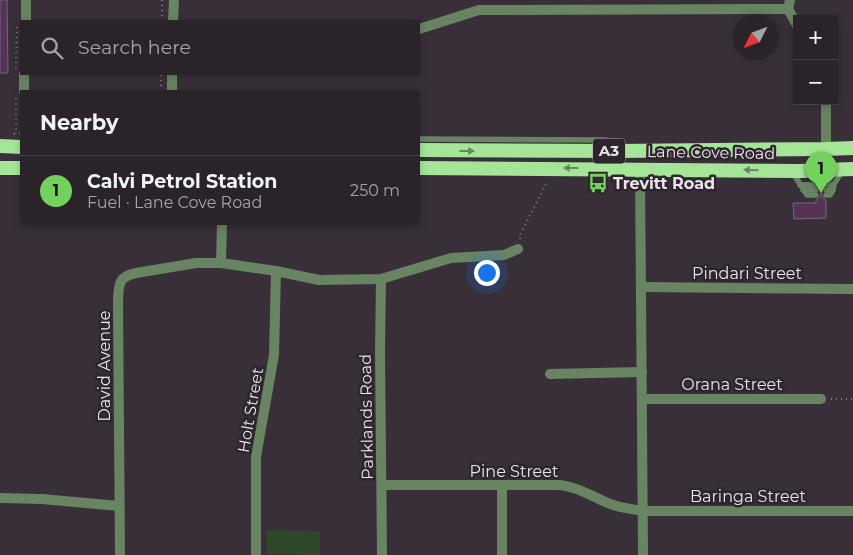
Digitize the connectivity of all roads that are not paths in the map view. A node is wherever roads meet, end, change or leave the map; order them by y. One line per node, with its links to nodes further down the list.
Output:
1 (26, 0): 5 (street)
2 (174, 0): 6 (street)
3 (678, 5): 4 (street); 7 (street)
4 (789, 5)
5 (26, 20)
6 (173, 20)
7 (420, 29)
8 (24, 75): 10 (street)
9 (172, 75): 11 (street)
10 (24, 90)
11 (172, 90)
12 (826, 105): 17 (street)
13 (420, 139): 19 (lane)
14 (0, 146): 15 (highway)
15 (20, 147)
16 (853, 148): 17 (highway, Lane Cove Road / A3)
17 (826, 149): 19 (highway, Lane Cove Road / A3)
18 (420, 150): 19 (highway, Lane Cove Road / A3, one-way to 19)
19 (616, 151)
20 (0, 168): 21 (highway)
21 (20, 168)
22 (420, 168): 23 (highway, Lane Cove Road / A3, one-way to 22)
23 (640, 169): 25 (highway, Lane Cove Road / A3, one-way to 23); 35 (street)
24 (848, 169): 25 (highway, Lane Cove Road / A3); 26 (lane)
25 (791, 171): 27 (lane)
26 (834, 187): 27 (lane); 28 (lane)
27 (802, 188): 29 (lane)
28 (826, 192)
29 (816, 193)
30 (222, 225): 32 (street)
31 (518, 249): 34 (street)
32 (221, 263): 33 (street); 44 (street, David Avenue)
33 (276, 271): 34 (street); 48 (street, Holt Street)
34 (381, 279): 41 (street, Parklands Road)
35 (642, 287): 36 (street, Pindari Street); 37 (street)
36 (853, 289)
37 (642, 372): 38 (street); 39 (street)
38 (550, 374)
39 (642, 399): 40 (street, Orana Street); 45 (street)
40 (821, 399)
41 (382, 485): 42 (street, Pine Street); 49 (street, Parklands Road)
42 (502, 486): 45 (street, Pine Street); 50 (street)
43 (0, 498): 44 (street)
44 (120, 506): 47 (street, David Avenue)
45 (643, 511): 46 (street, Baringa Street); 51 (street)
46 (853, 511)
47 (120, 555)
48 (256, 555)
49 (382, 555)
50 (502, 555)
51 (644, 555)

